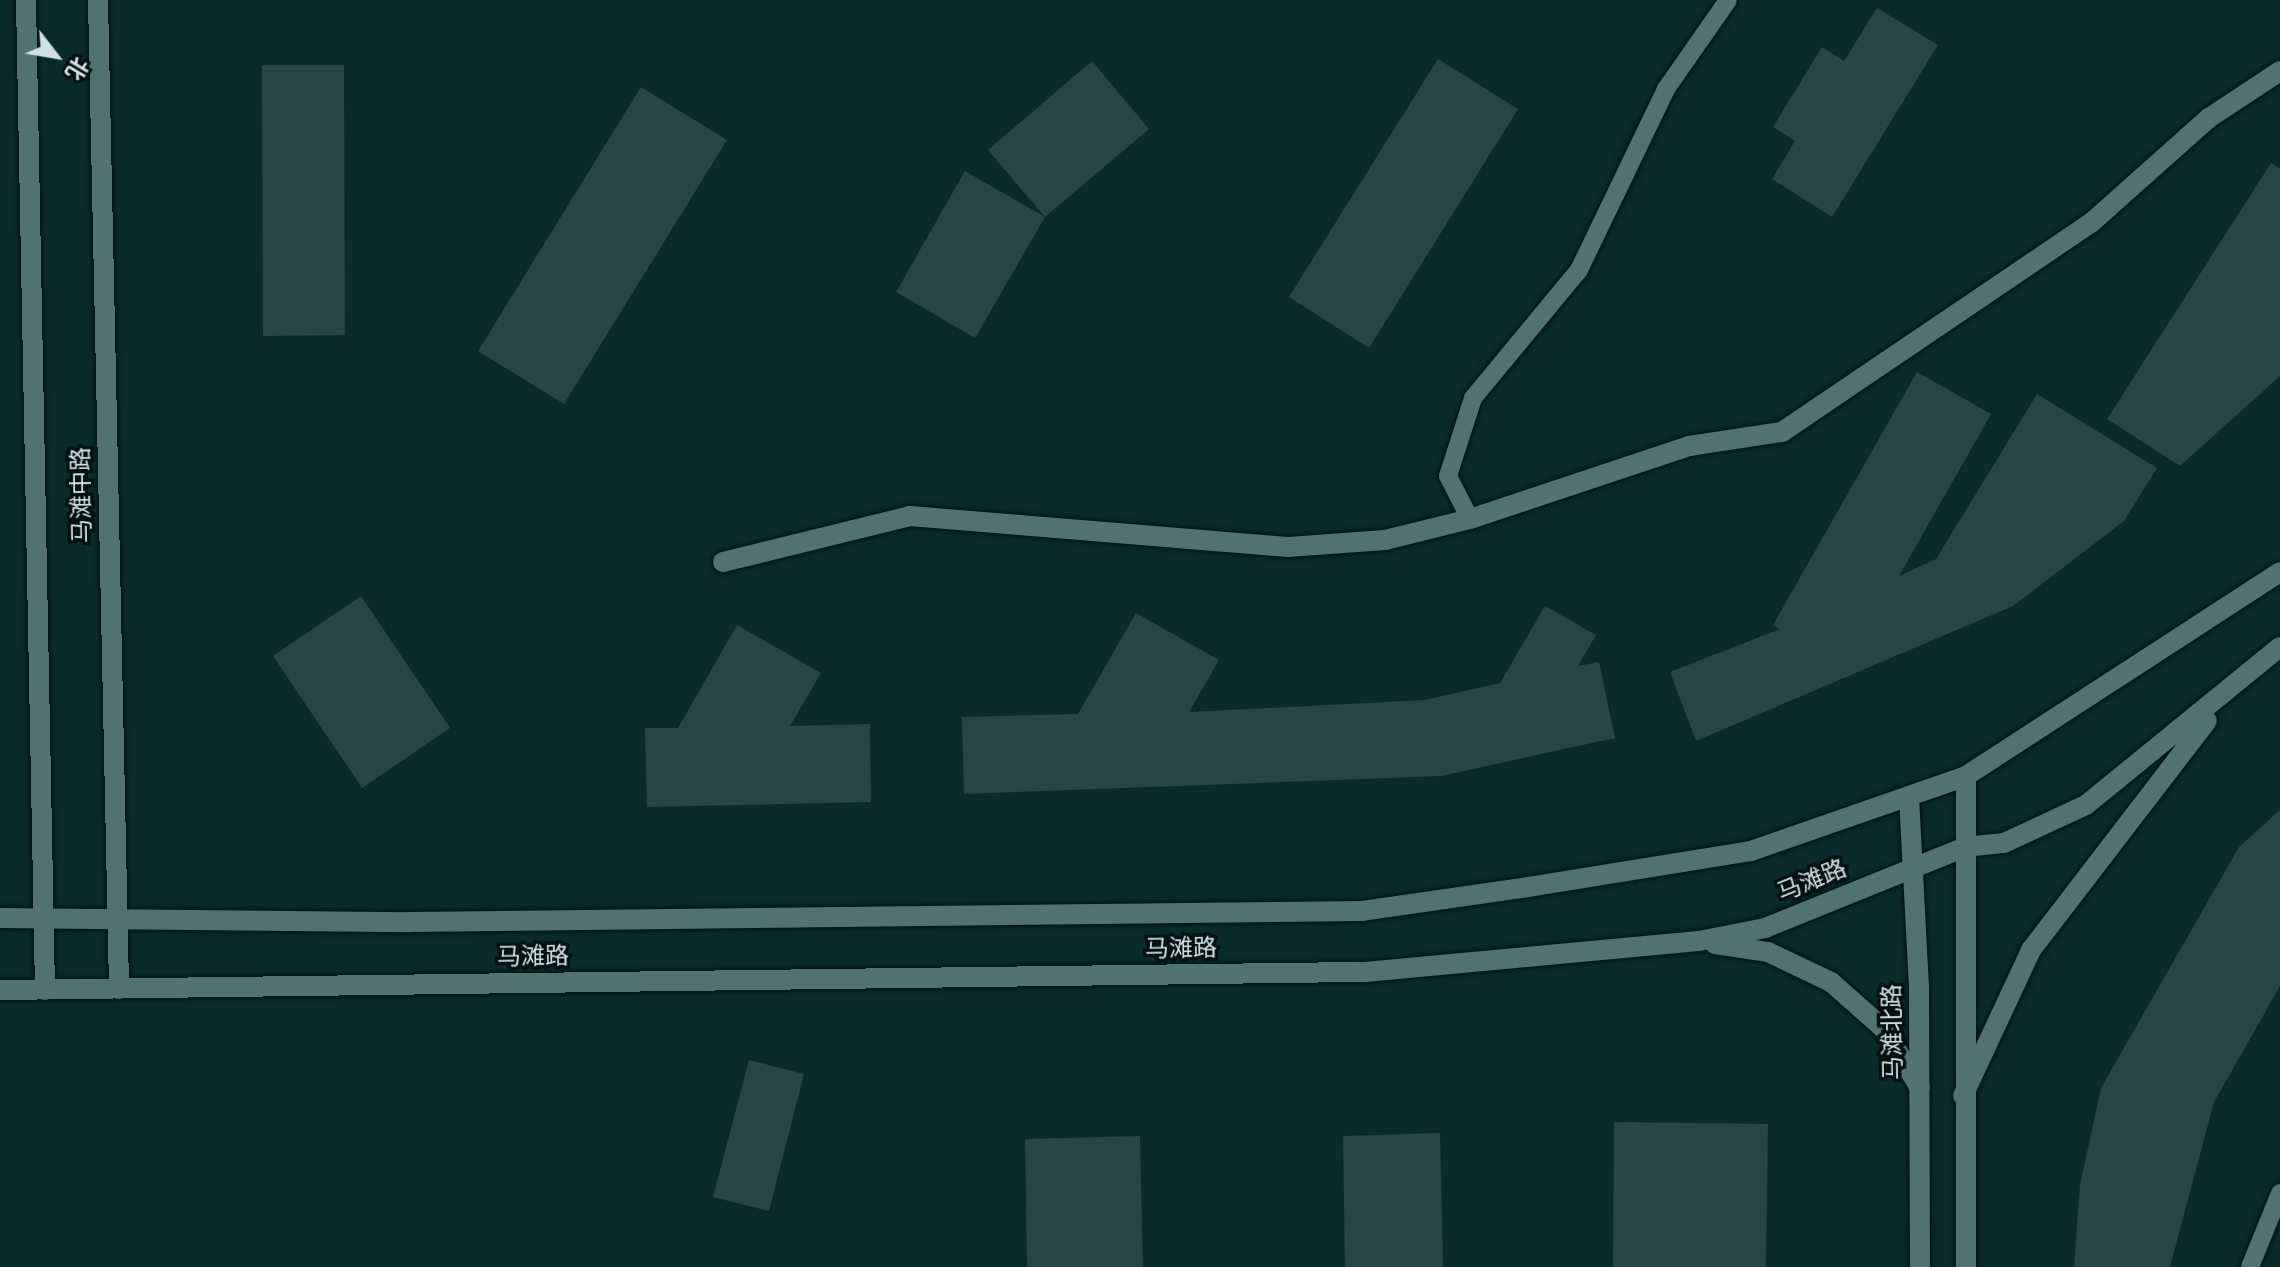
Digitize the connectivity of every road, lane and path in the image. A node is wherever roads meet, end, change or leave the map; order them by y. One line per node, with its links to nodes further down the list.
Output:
1 (26, 0): 16 (main road, 马滩中路)
2 (98, 0): 15 (main road, 马滩中路)
3 (1728, 0): 5 (lane)
4 (2280, 71): 5 (main road)
5 (1470, 519): 6 (main road)
6 (723, 562)
7 (2280, 572): 10 (main road, 马滩路)
8 (2280, 647): 9 (main road, 马滩路)
9 (2235, 687): 12 (main road, 马滩路); 22 (main road)
10 (1966, 776): 11 (main road, 马滩路); 12 (main road)
11 (1909, 797): 13 (main road, 马滩北路); 15 (main road, 马滩路)
12 (1965, 847): 13 (main road, 马滩路); 22 (main road)
13 (1909, 870): 17 (main road, 马滩路); 21 (main road, 马滩北路)
14 (0, 918): 16 (main road, 马滩路)
15 (117, 918): 16 (main road, 马滩路); 18 (main road, 马滩中路)
16 (43, 919): 20 (main road, 马滩中路)
17 (1699, 941): 18 (main road, 马滩路); 21 (main road)
18 (119, 989): 20 (main road, 马滩路)
19 (0, 990): 20 (main road, 马滩路)
20 (45, 990)
21 (1920, 1088): 24 (main road, 马滩北路)
22 (1963, 1096): 25 (main road)
23 (2280, 1193): 26 (lane)
24 (1920, 1267)
25 (1966, 1267)
26 (2250, 1267)

